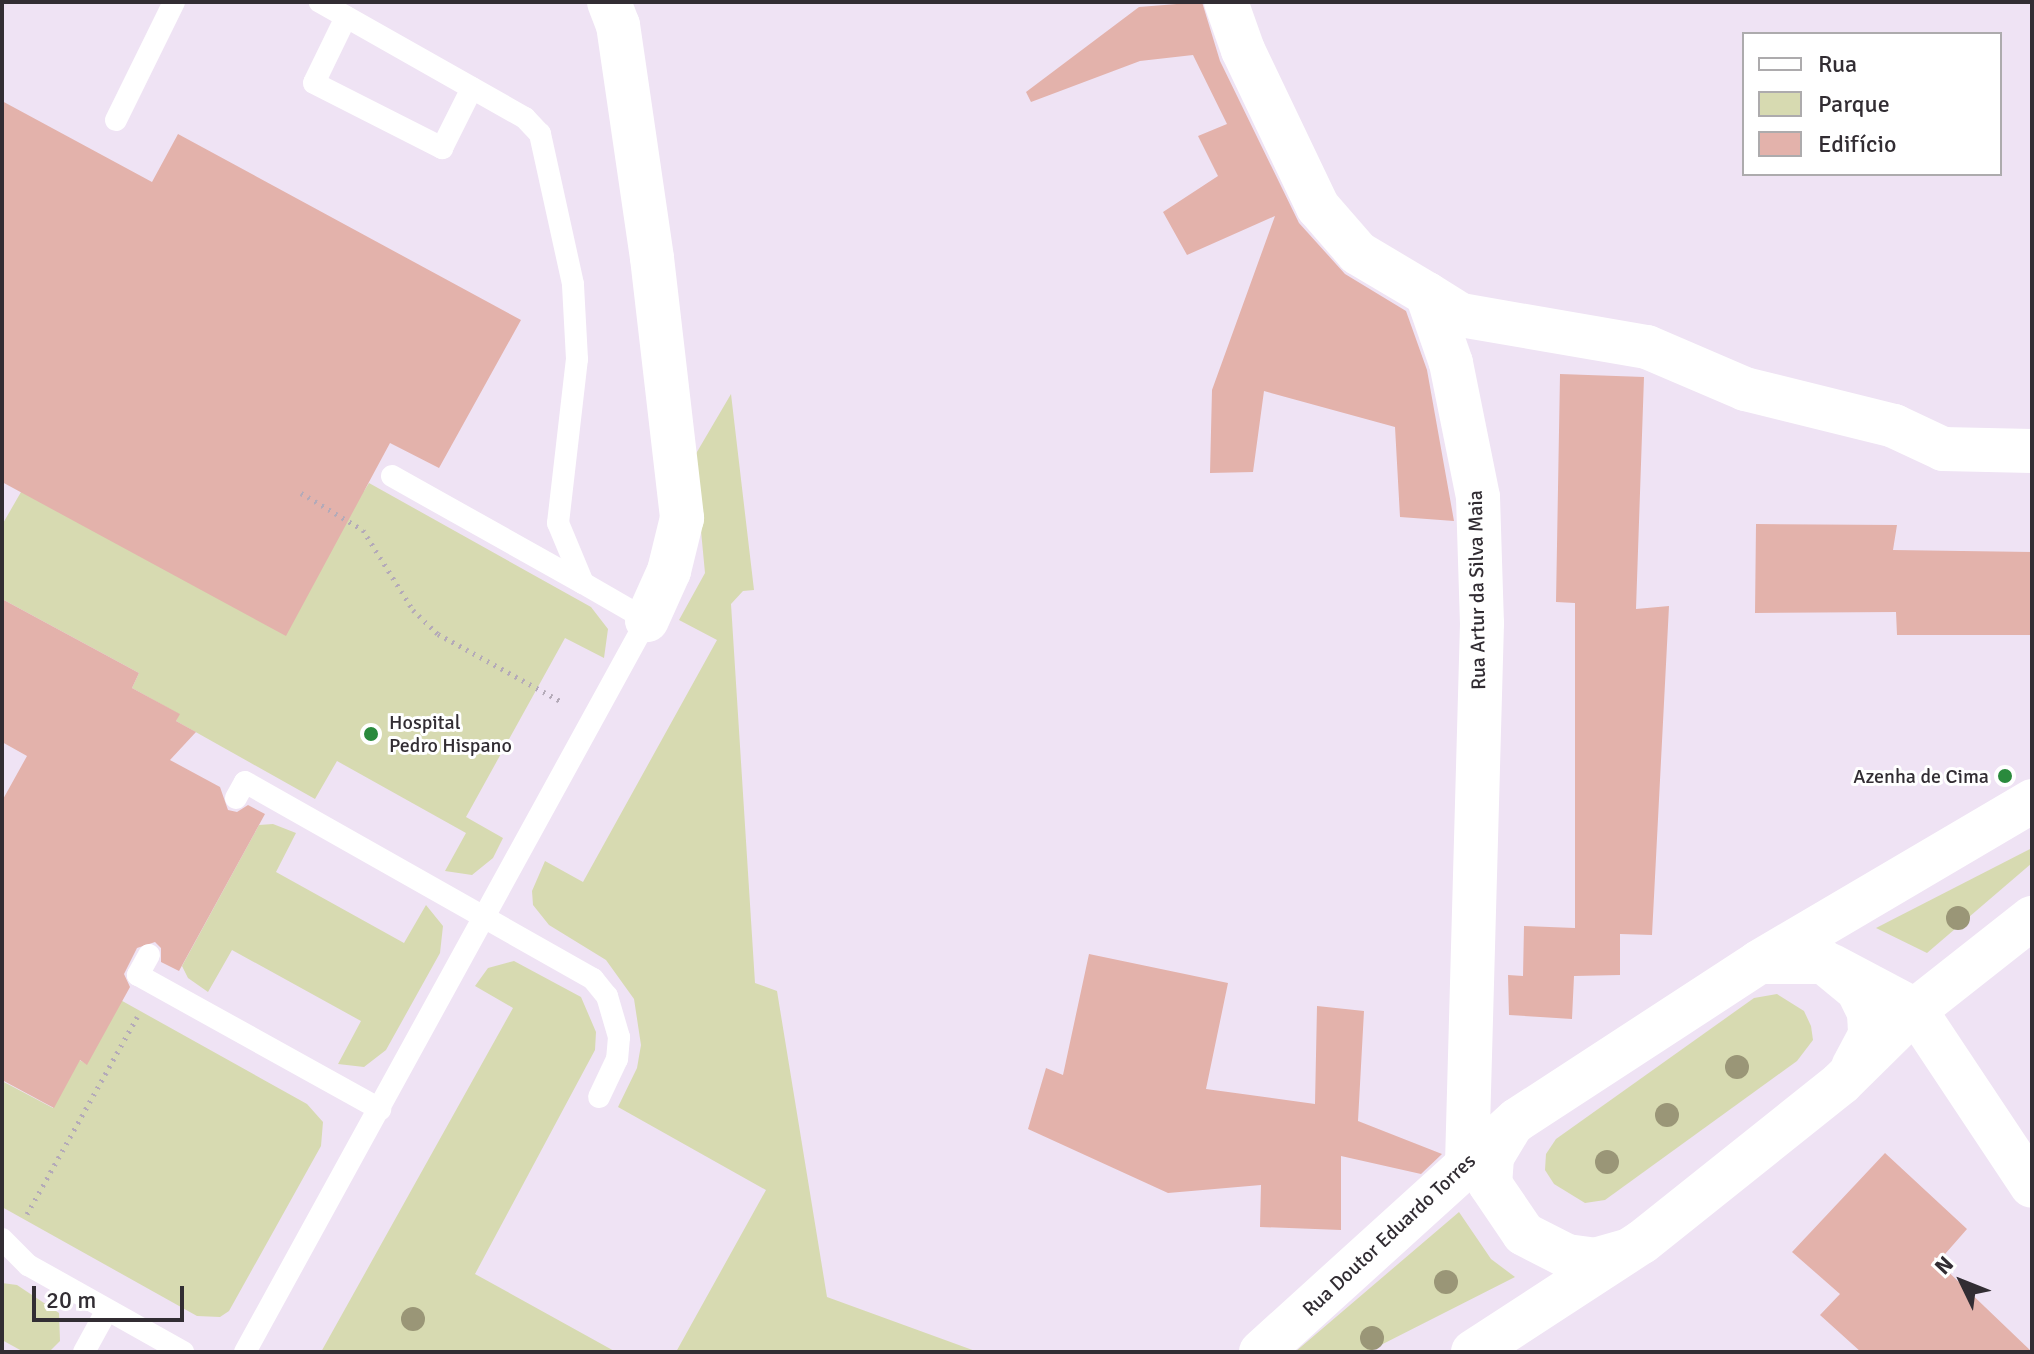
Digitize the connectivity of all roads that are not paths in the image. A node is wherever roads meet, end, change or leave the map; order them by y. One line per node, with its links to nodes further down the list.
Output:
1 (174, 2): 7 (lane)
2 (320, 2): 5 (lane)
3 (609, 2): 12 (main road)
4 (1226, 2): 8 (main road)
5 (346, 17): 6 (lane); 6 (lane)
6 (472, 88): 11 (lane)
7 (116, 120)
8 (1427, 294): 9 (main road); 25 (main road, Rua Artur da Silva Maia)
9 (2032, 451)
10 (392, 476): 11 (lane)
11 (583, 583): 12 (lane)
12 (647, 620): 15 (lane)
13 (236, 798): 15 (lane)
14 (2032, 801): 18 (main road, Rua Doutor Eduardo Torres)
15 (487, 917): 22 (lane); 23 (lane)
16 (2032, 918): 20 (main road, Rua Doutor Eduardo Torres)
17 (149, 955): 23 (lane)
18 (1759, 962): 19 (main road); 24 (main road, Rua Doutor Eduardo Torres)
19 (1824, 962): 20 (main road); 21 (main road, Rua Doutor Eduardo Torres)
20 (1915, 1010): 21 (main road, Rua Doutor Eduardo Torres); 26 (main road)
21 (1841, 1083): 28 (main road, Rua Doutor Eduardo Torres)
22 (599, 1097)
23 (380, 1109): 32 (lane)
24 (1517, 1120): 25 (main road, Rua Doutor Eduardo Torres); 28 (main road, Rua Doutor Eduardo Torres)
25 (1467, 1163): 33 (main road, Rua Doutor Eduardo Torres)
26 (2032, 1186)
27 (2, 1239): 29 (lane)
28 (1642, 1242): 34 (main road, Rua Doutor Eduardo Torres)
29 (107, 1310): 30 (lane); 31 (lane)
30 (84, 1352)
31 (183, 1352)
32 (245, 1352)
33 (1261, 1352)
34 (1473, 1352)

